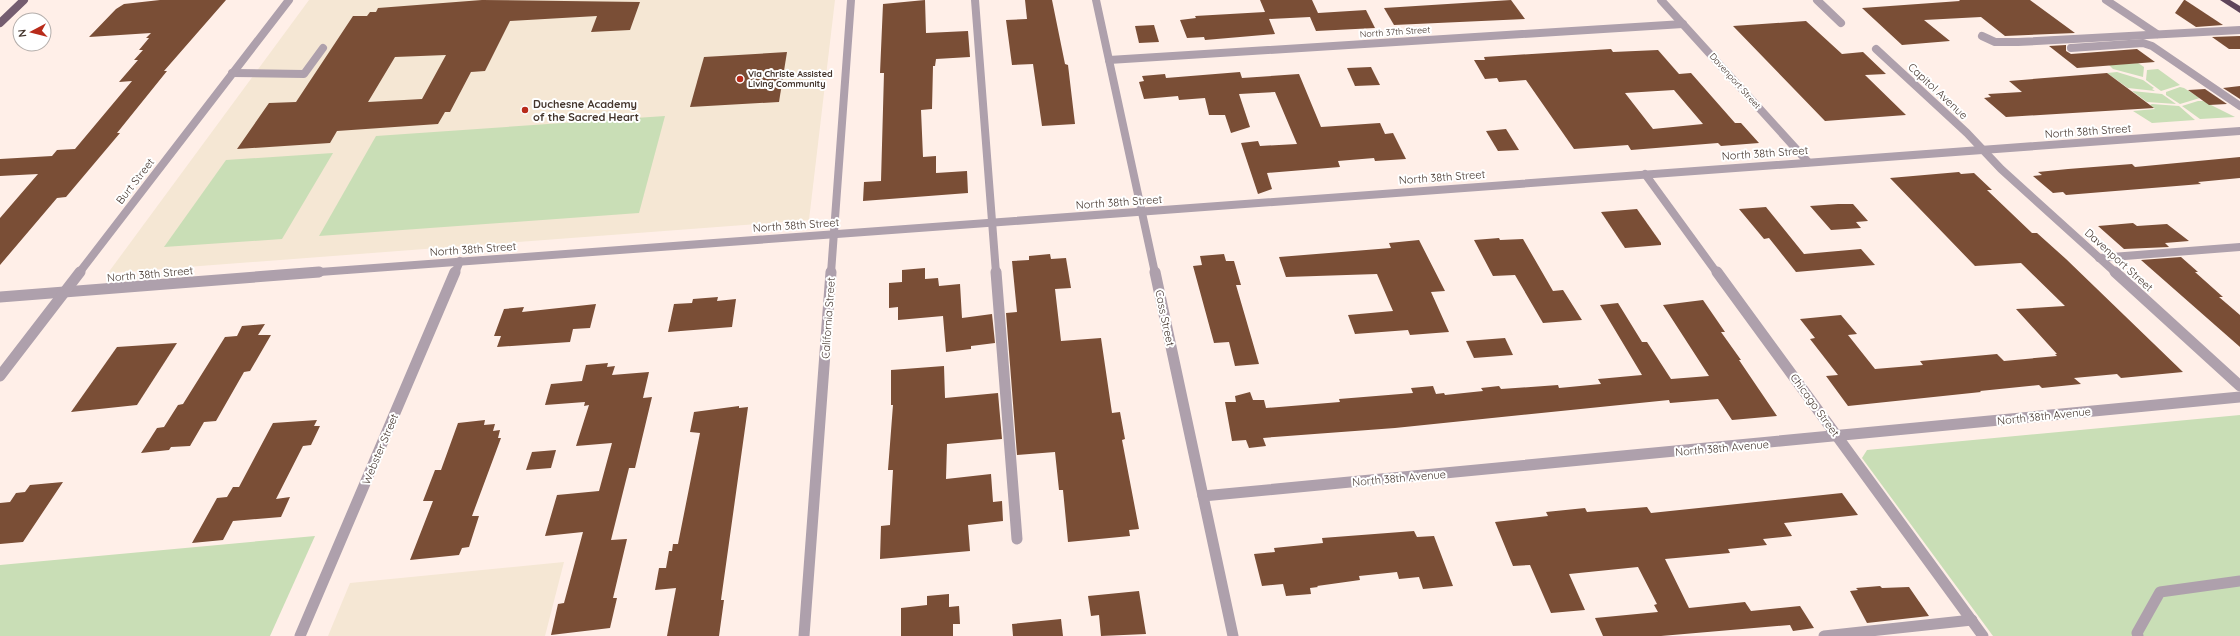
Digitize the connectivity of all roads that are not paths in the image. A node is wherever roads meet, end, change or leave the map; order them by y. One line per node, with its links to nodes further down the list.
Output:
1 (24, 0): 12 (main road)
2 (289, 0): 21 (street, Burt Street)
3 (851, 0): 29 (street, California Street)
4 (975, 0): 28 (street)
5 (1096, 0): 20 (street, Cass Street)
6 (1661, 0): 13 (street, Davenport Street)
7 (1817, 0): 11 (street)
8 (2106, 0): 15 (street)
9 (2224, 0): 10 (highway)
10 (2240, 10)
11 (1841, 22)
12 (0, 23)
13 (1683, 24): 20 (street, North 37th Street); 25 (street, Davenport Street)
14 (2240, 30): 15 (street)
15 (2157, 34): 16 (street)
16 (1982, 36)
17 (323, 48): 21 (street)
18 (2071, 48): 22 (street)
19 (1876, 49): 24 (street, Capitol Avenue)
20 (1109, 60): 27 (street, Cass Street)
21 (232, 73): 33 (street, Burt Street)
22 (2240, 106)
23 (2240, 131): 24 (street, North 38th Street)
24 (1983, 151): 25 (street, North 38th Street); 31 (street, Davenport Street)
25 (1808, 162): 26 (street, North 38th Street)
26 (1645, 174): 27 (street, North 38th Street); 38 (street, Chicago Street)
27 (1143, 212): 28 (street, North 38th Street); 39 (street, Cass Street)
28 (993, 223): 29 (street, North 38th Street); 40 (street)
29 (834, 235): 32 (street, North 38th Street); 44 (street, California Street)
30 (2240, 247): 31 (street)
31 (2099, 258): 36 (street, Davenport Street)
32 (460, 261): 33 (street, North 38th Street); 43 (street, Webster Street)
33 (64, 292): 34 (street, North 38th Street); 35 (street, Burt Street)
34 (0, 297)
35 (0, 376)
36 (2240, 386)
37 (2240, 397): 38 (street, North 38th Avenue)
38 (1839, 437): 39 (street, North 38th Avenue); 42 (street, Chicago Street)
39 (1203, 496): 45 (street, Cass Street)
40 (1017, 539)
41 (2240, 581): 48 (street)
42 (1972, 620): 46 (street); 47 (street, Chicago Street)
43 (300, 636)
44 (804, 636)
45 (1233, 636)
46 (1824, 636)
47 (1983, 636)
48 (2138, 636)

